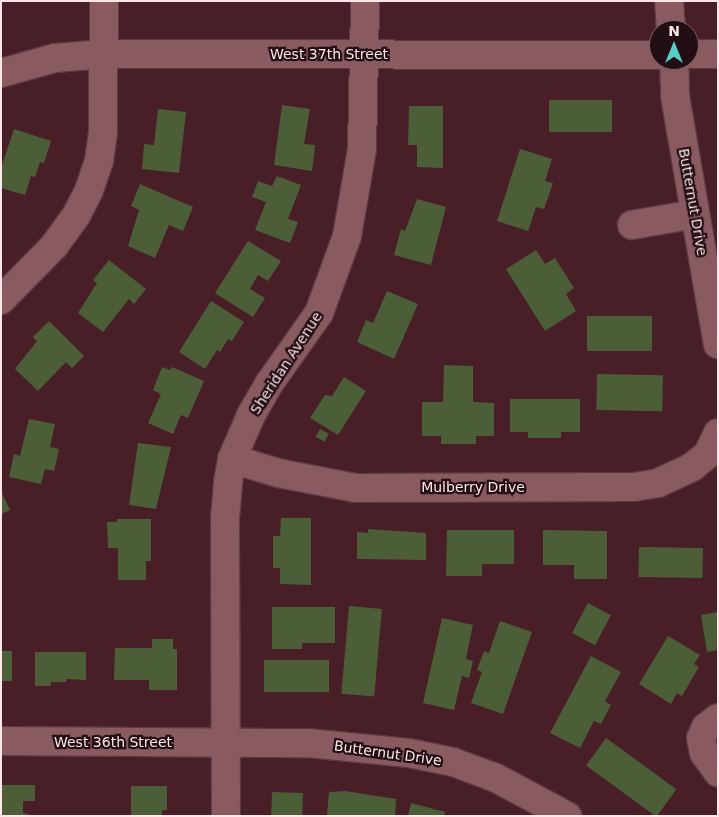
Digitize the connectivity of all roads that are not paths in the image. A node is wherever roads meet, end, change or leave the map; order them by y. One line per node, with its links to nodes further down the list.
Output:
1 (104, 1): 5 (street)
2 (365, 1): 6 (street, Sheridan Avenue)
3 (669, 1): 4 (street)
4 (670, 20)
5 (103, 54): 6 (street, West 37th Street); 11 (street, West 37th Street); 14 (street)
6 (364, 54): 9 (street, West 37th Street); 17 (street, Sheridan Avenue)
7 (699, 54): 8 (street)
8 (718, 54)
9 (649, 55)
10 (674, 70): 12 (street, Butternut Drive)
11 (1, 73)
12 (695, 214): 13 (street); 15 (street, Butternut Drive)
13 (632, 225)
14 (1, 300)
15 (718, 344)
16 (715, 450): 17 (street, Mulberry Drive)
17 (232, 459): 20 (street, Sheridan Avenue)
18 (718, 718): 21 (street)
19 (1, 741): 20 (street, West 36th Street)
20 (226, 743): 22 (street, Sheridan Avenue); 23 (street, Butternut Drive)
21 (718, 772)
22 (226, 816)
23 (567, 816)

